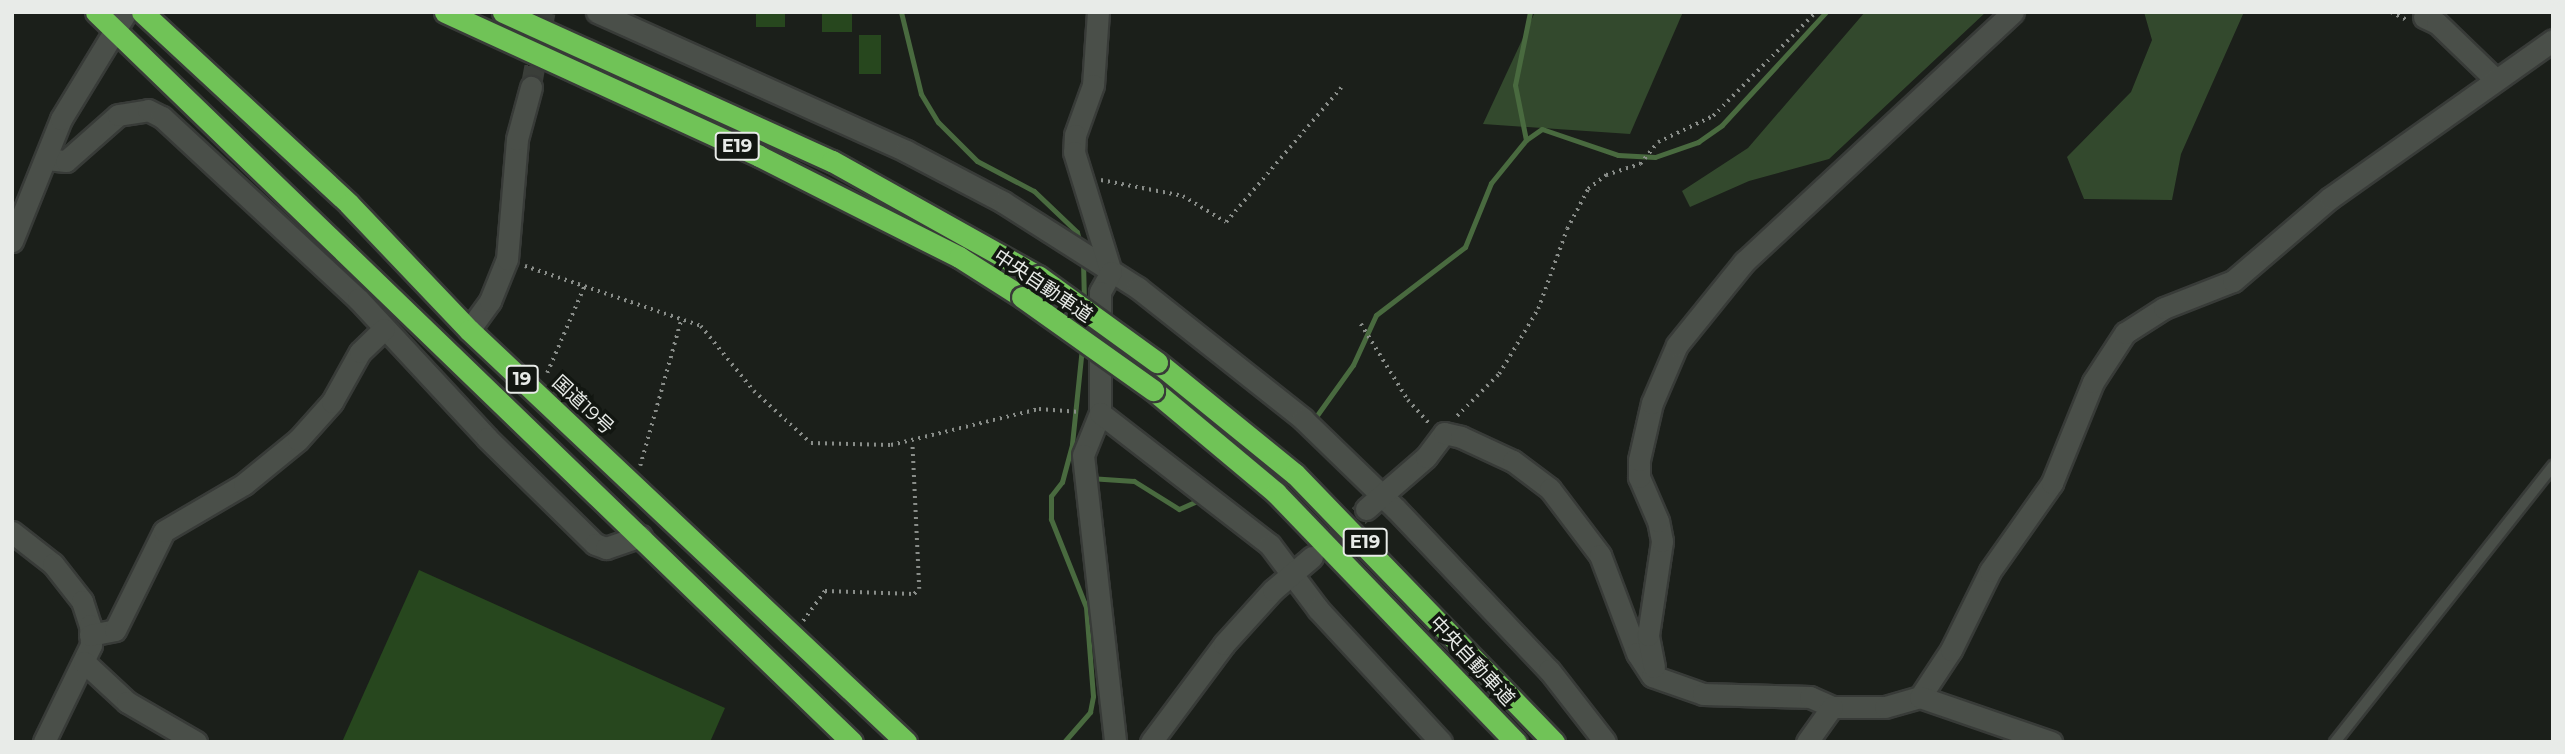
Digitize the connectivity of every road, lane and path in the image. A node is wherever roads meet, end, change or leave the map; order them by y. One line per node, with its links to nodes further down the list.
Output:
1 (96, 12): 10 (highway, 19)
2 (142, 12): 24 (highway, 国道19号 / 19)
3 (445, 12): 49 (highway, 中央自動車道 / E19, bridge)
4 (503, 12): 50 (highway, 中央自動車道 / E19, bridge)
5 (597, 12): 19 (street)
6 (1098, 12): 16 (street)
7 (1816, 12): 27 (path)
8 (2012, 12): 39 (street)
9 (2424, 17): 12 (street)
10 (120, 21): 15 (street); 33 (highway, 19)
11 (2553, 40): 12 (street)
12 (2496, 80): 40 (street)
13 (531, 88): 18 (street)
14 (1341, 88): 16 (path)
15 (46, 159): 17 (street); 23 (street)
16 (1082, 182): 19 (street)
17 (12, 241)
18 (507, 259): 20 (path); 24 (street)
19 (1105, 267): 26 (street); 31 (street)
20 (584, 287): 21 (path); 25 (path)
21 (681, 320): 28 (path); 30 (path)
22 (1362, 324): 27 (path)
23 (384, 328): 33 (street); 37 (street)
24 (469, 330): 30 (highway, 国道19号 / 19)
25 (547, 373)
26 (1095, 413): 28 (path); 35 (street); 46 (street)
27 (1444, 433): 31 (street); 39 (street)
28 (912, 443): 36 (path)
29 (2553, 466): 54 (lane)
30 (630, 479): 36 (highway, 国道19号 / 19)
31 (1374, 503): 51 (street)
32 (12, 532): 37 (street)
33 (641, 536): 44 (highway, 19)
34 (1312, 556): 35 (street)
35 (1292, 572): 47 (street); 48 (street)
36 (793, 632): 45 (highway, 国道19号 / 19)
37 (90, 635): 38 (street)
38 (84, 662): 42 (street); 43 (street)
39 (1660, 678): 41 (street)
40 (1920, 698): 41 (street); 53 (street)
41 (1832, 707): 52 (street)
42 (44, 742)
43 (196, 742)
44 (852, 742)
45 (906, 742)
46 (1115, 742)
47 (1151, 742)
48 (1441, 742)
49 (1516, 742)
50 (1554, 742)
51 (1605, 742)
52 (1807, 742)
53 (2051, 742)
54 (2335, 742)

